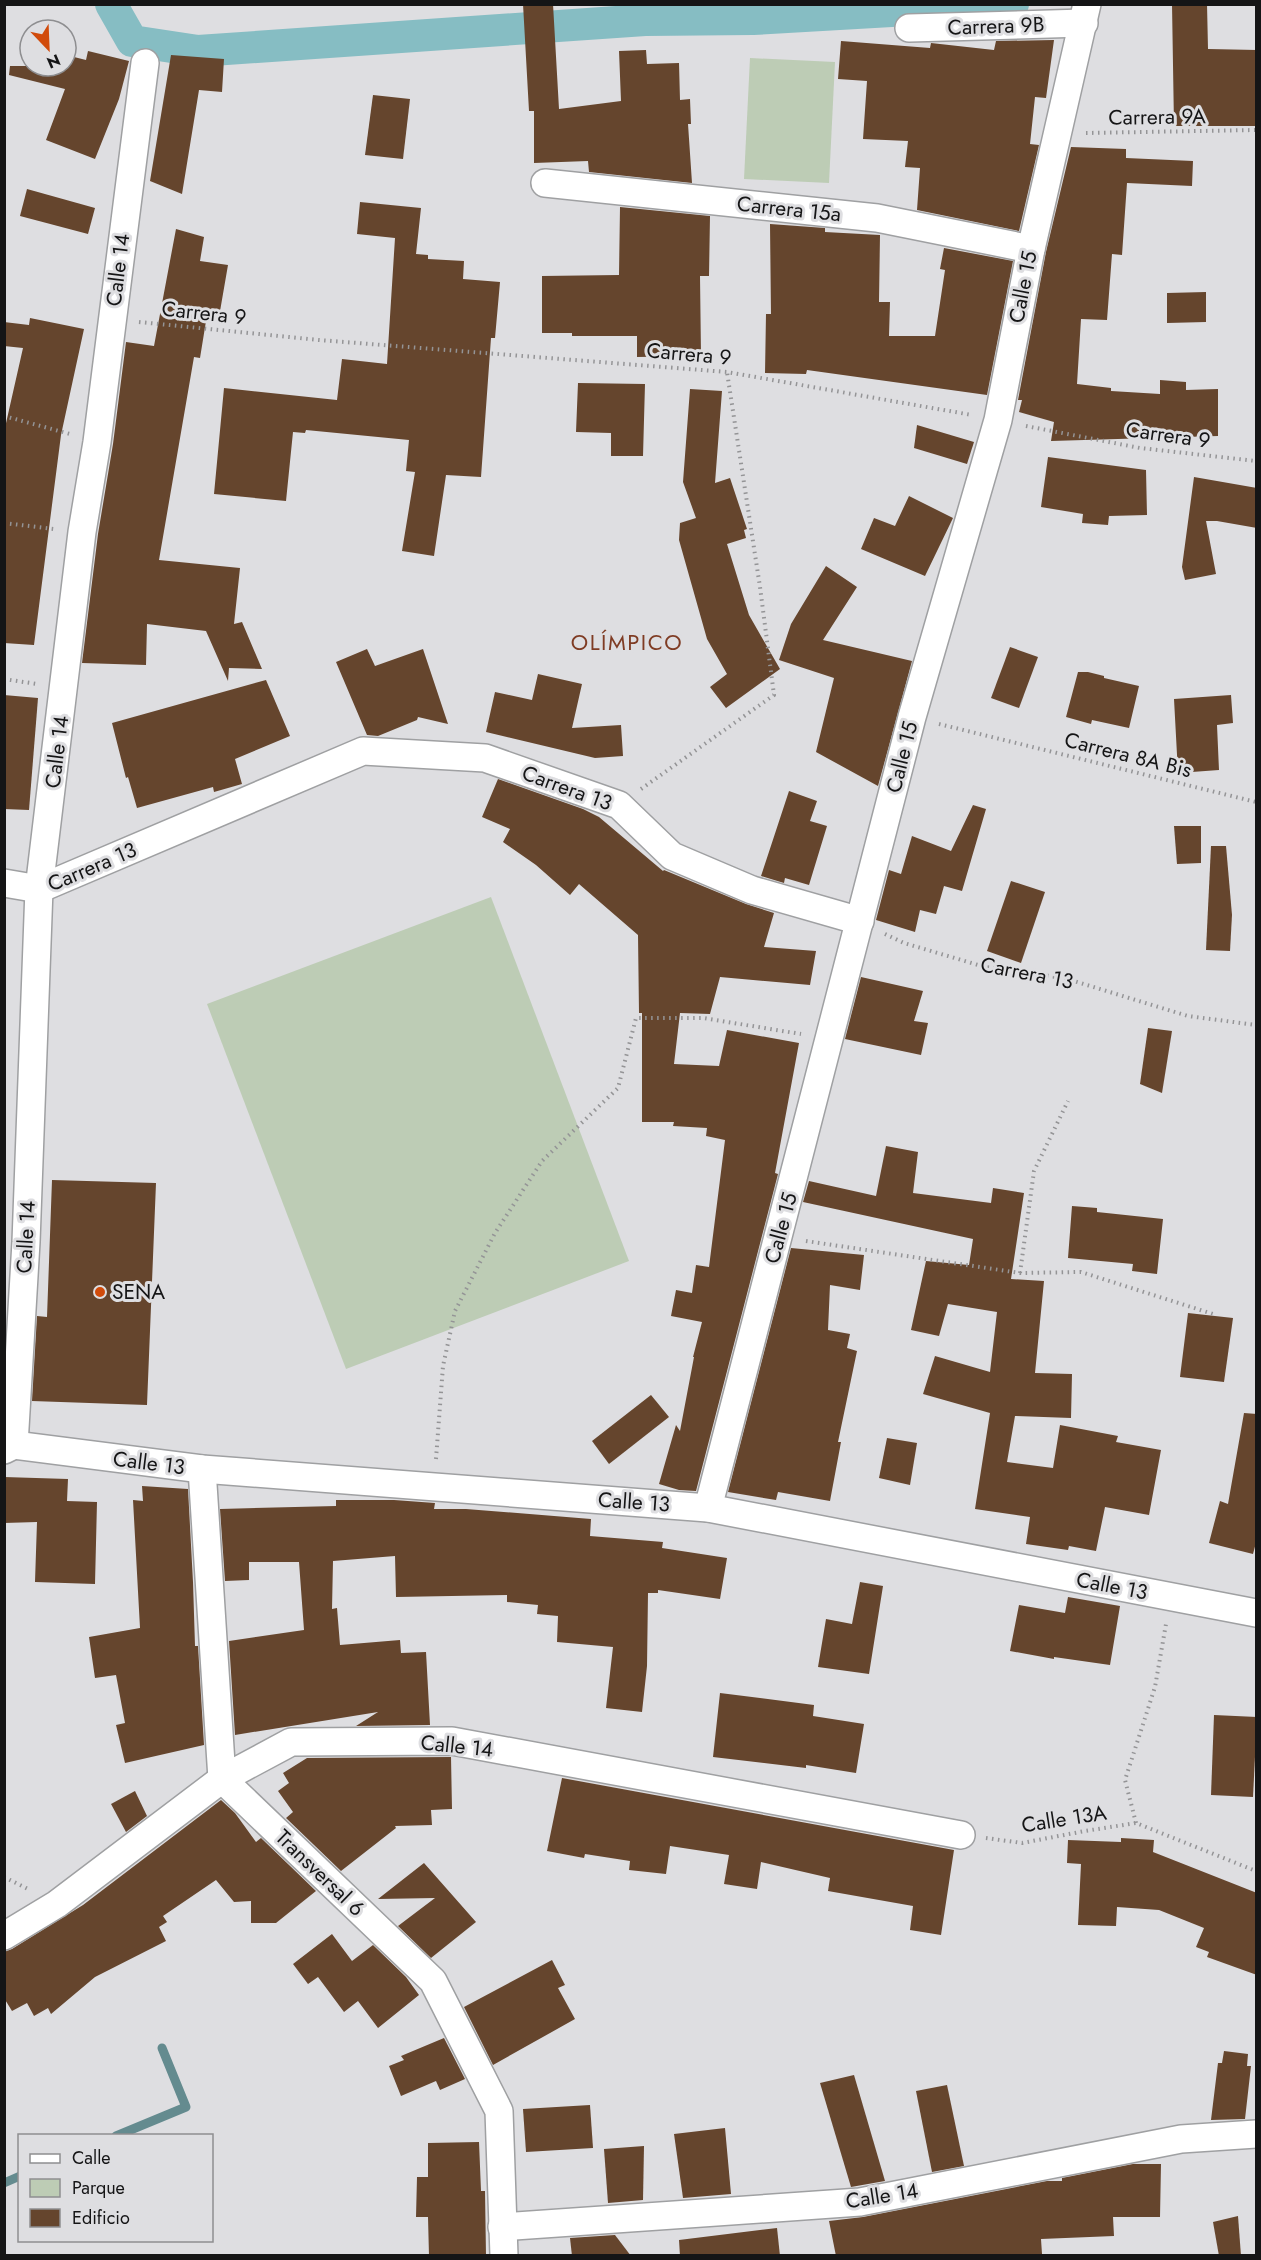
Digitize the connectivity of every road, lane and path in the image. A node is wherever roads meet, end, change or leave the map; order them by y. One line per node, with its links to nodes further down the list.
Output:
1 (1086, 14): 2 (street, Carrera 9B); 5 (street, Calle 15)
2 (909, 28)
3 (145, 63): 8 (street, Calle 14)
4 (1257, 130): 5 (path, Carrera 9A)
5 (1058, 134): 7 (street, Calle 15)
6 (545, 183): 7 (street, Carrera 15a)
7 (1030, 249): 11 (street, Calle 15)
8 (112, 319): 9 (path, Carrera 9); 12 (street, Calle 14)
9 (728, 372): 11 (path, Carrera 9); 18 (path)
10 (4, 416): 12 (path)
11 (998, 420): 13 (path, Carrera 9); 16 (street, Calle 15)
12 (97, 442): 15 (street, Calle 14)
13 (1257, 461)
14 (4, 523): 15 (path)
15 (82, 532): 20 (street, Calle 14)
16 (912, 717): 17 (path, Carrera 8A Bis); 21 (street, Calle 15)
17 (1257, 802)
18 (619, 805): 20 (street, Carrera 13); 21 (street, Carrera 13)
19 (4, 883): 20 (street, Carrera 13)
20 (39, 889): 28 (street, Calle 14)
21 (860, 921): 22 (path, Carrera 13); 23 (street, Calle 15)
22 (1257, 1025)
23 (831, 1037): 25 (street, Calle 15); 30 (path)
24 (1068, 1101): 26 (path)
25 (779, 1237): 26 (path); 31 (street, Calle 15)
26 (1020, 1273): 27 (path)
27 (1213, 1314)
28 (10, 1448): 29 (street, Calle 13)
29 (202, 1469): 30 (street, Calle 13); 34 (street)
30 (434, 1486): 31 (street, Calle 13)
31 (708, 1508): 32 (street, Calle 13)
32 (1171, 1597): 33 (street, Calle 13); 35 (path)
33 (1257, 1613)
34 (222, 1779): 36 (street, Calle 14); 38 (street, Calle 14); 40 (street, Transversal 6)
35 (1136, 1823): 36 (path, Calle 13A); 37 (path)
36 (961, 1834)
37 (1257, 1871)
38 (4, 1936)
39 (1257, 2134): 40 (street, Calle 14)
40 (502, 2227): 41 (street, Transversal 6)
41 (504, 2256)

